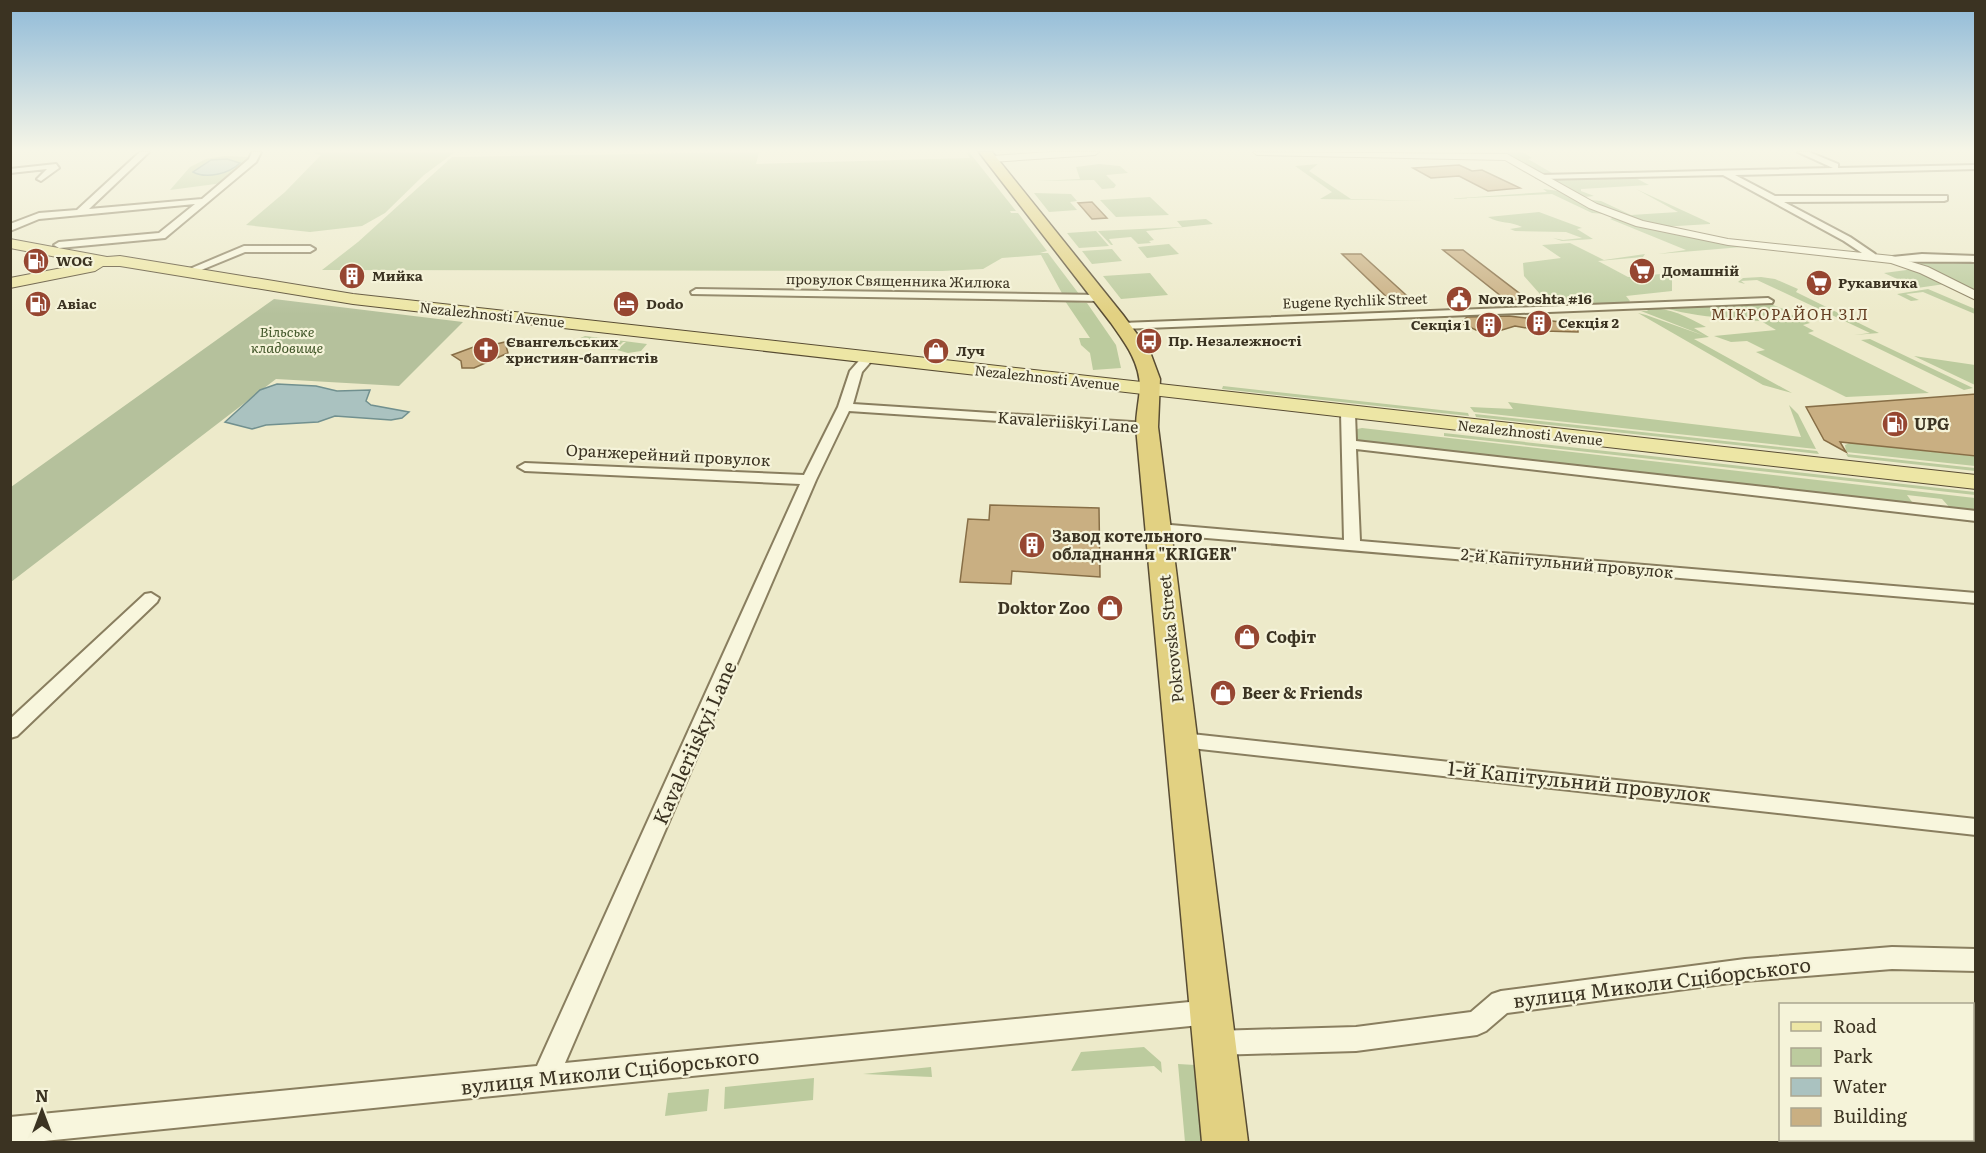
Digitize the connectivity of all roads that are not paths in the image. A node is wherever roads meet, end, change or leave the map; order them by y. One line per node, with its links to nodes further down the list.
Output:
1 (87, 206): 7 (street)
2 (148, 206): 7 (street)
3 (195, 206): 11 (street)
4 (1028, 206): 21 (highway, Pokrovska Street)
5 (1593, 206): 13 (street)
6 (1785, 206): 13 (street)
7 (80, 212): 8 (street)
8 (10, 228)
9 (10, 236): 11 (main road)
10 (10, 243): 16 (main road)
11 (59, 245): 16 (main road)
12 (310, 249): 17 (street)
13 (1871, 256): 15 (street)
14 (1976, 259): 15 (street)
15 (1892, 260): 20 (street)
16 (120, 261): 17 (main road, Nezalezhnosti Avenue); 18 (main road)
17 (185, 273): 24 (main road, Nezalezhnosti Avenue)
18 (10, 283)
19 (696, 292): 21 (street, провулок Священника Жилюка)
20 (1976, 296)
21 (1101, 298): 23 (highway, Pokrovska Street)
22 (1768, 301): 23 (street, Eugene Rychlik Street)
23 (1122, 326): 25 (highway, Pokrovska Street)
24 (868, 358): 25 (main road, Nezalezhnosti Avenue); 26 (street, Kavaleriiskyi Lane)
25 (1150, 390): 27 (main road, Nezalezhnosti Avenue); 28 (highway, Pokrovska Street)
26 (845, 407): 28 (street, Kavaleriiskyi Lane); 31 (street, Kavaleriiskyi Lane)
27 (1348, 413): 29 (street); 32 (main road, Nezalezhnosti Avenue)
28 (1147, 427): 34 (highway, Pokrovska Street)
29 (1348, 444): 33 (street); 35 (street)
30 (525, 467): 31 (street, Оранжерейний провулок)
31 (809, 480): 43 (street, Kavaleriiskyi Lane)
32 (1976, 482)
33 (1976, 516)
34 (1159, 529): 35 (street, 2-й Капітульний провулок); 39 (highway, Pokrovska Street)
35 (1352, 545): 37 (street, 2-й Капітульний провулок)
36 (151, 598): 38 (street)
37 (1976, 598)
38 (10, 731)
39 (1182, 740): 40 (street, 1-й Капітульний провулок); 42 (highway, Pokrovska Street)
40 (1976, 827)
41 (1976, 960): 42 (street, вулиця Миколи Сціборського)
42 (1212, 1028): 43 (street, вулиця Миколи Сціборського); 45 (highway, Pokrovska Street)
43 (545, 1079): 44 (street, вулиця Миколи Сціборського)
44 (10, 1131)
45 (1225, 1143)

